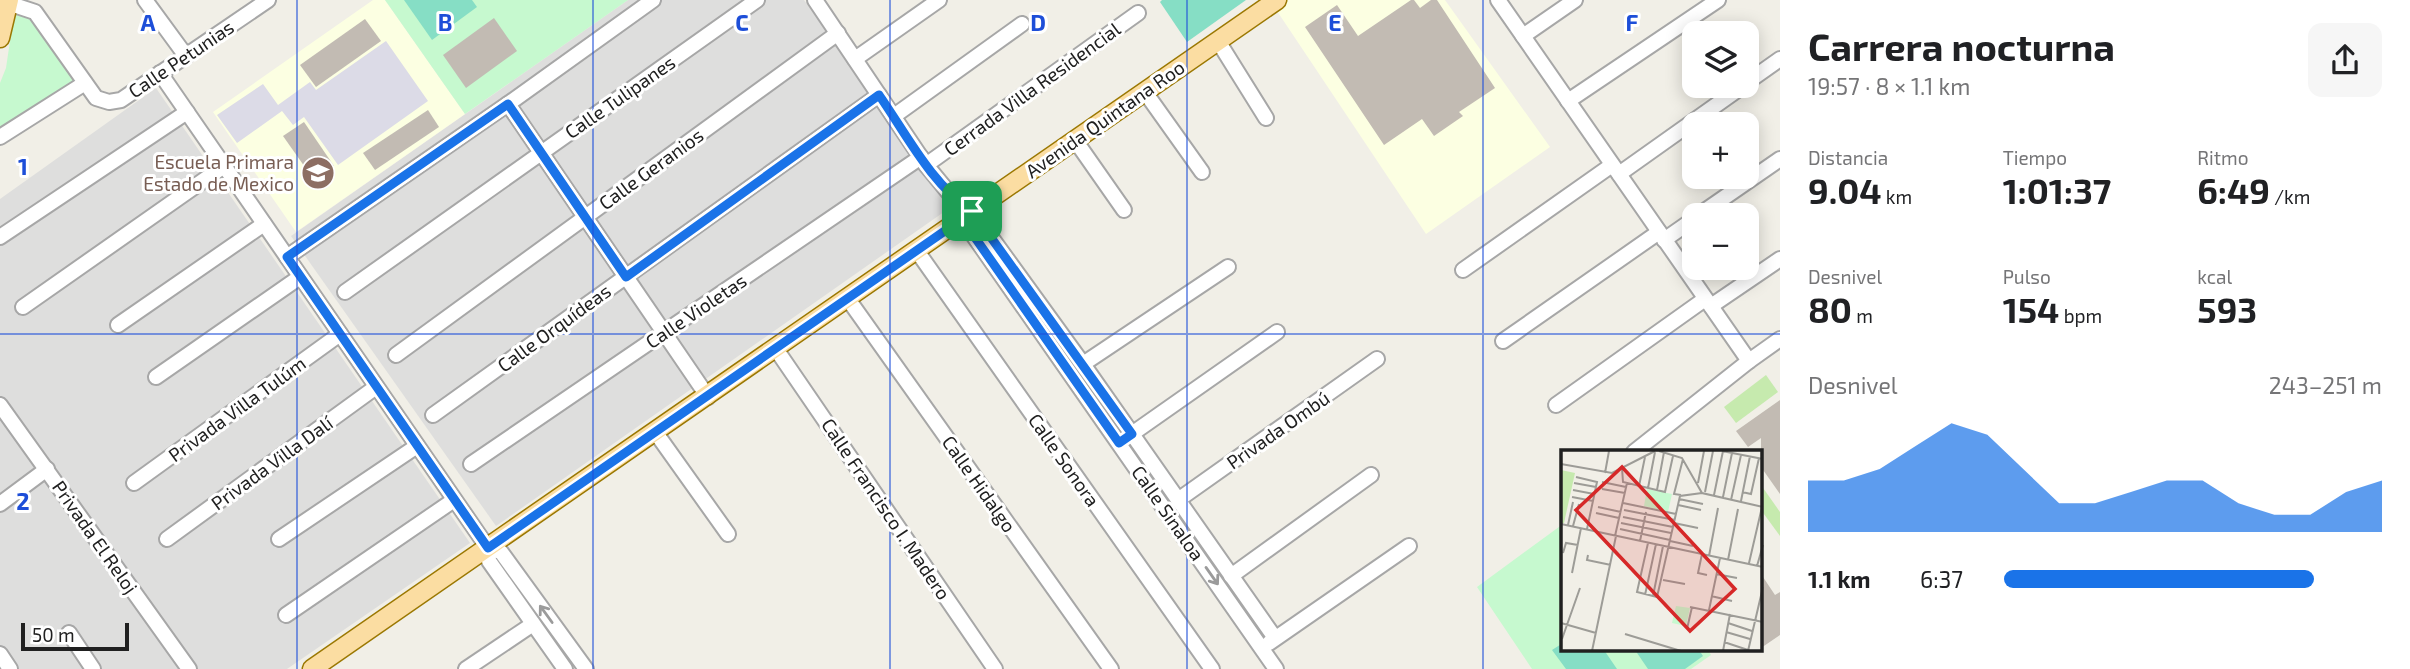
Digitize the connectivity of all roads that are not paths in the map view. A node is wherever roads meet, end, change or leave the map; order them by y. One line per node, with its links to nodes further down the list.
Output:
1 (145, 0): 18 (street)
2 (653, 0): 28 (street)
3 (757, 0): 34 (street, Calle Tulipanes)
4 (939, 0): 19 (street)
5 (1277, 0): 17 (main road, Avenida Quintana Roo)
6 (1497, 0): 15 (street)
7 (1575, 0): 15 (street)
8 (1718, 0): 27 (street)
9 (9, 1): 16 (main road); 23 (street, Calle Petunias)
10 (265, 1): 18 (street, Calle Petunias)
11 (818, 1): 14 (street)
12 (1138, 13): 36 (street, Cerrada Villa Residencial)
13 (1022, 24): 30 (street)
14 (838, 33): 19 (street); 43 (street, Calle Geranios)
15 (1523, 36): 27 (street)
16 (0, 38)
17 (1218, 41): 24 (main road, Avenida Quintana Roo); 31 (street)
18 (186, 55): 21 (street, Calle Petunias)
19 (855, 59): 25 (street)
20 (1780, 59): 22 (street)
21 (160, 73): 23 (street, Calle Petunias); 29 (street)
22 (1759, 74)
23 (85, 83): 32 (street)
24 (1145, 92): 33 (main road, Avenida Quintana Roo); 39 (street)
25 (879, 95): 30 (street); 54 (street, Calle Orquídeas)
26 (1724, 98): 38 (street)
27 (1568, 101): 38 (street)
28 (508, 104): 34 (street); 49 (street)
29 (187, 112): 37 (street); 47 (street)
30 (894, 116): 36 (street)
31 (1266, 118)
32 (0, 137)
33 (1075, 140): 41 (street); 42 (main road, Avenida Quintana Roo)
34 (541, 153): 43 (street); 55 (street, Calle Tulipanes)
35 (1780, 159): 40 (street)
36 (923, 161): 42 (street); 61 (street, Calle Violetas)
37 (224, 166): 44 (street); 58 (street)
38 (1616, 170): 46 (street); 52 (street)
39 (1202, 172)
40 (1716, 203)
41 (1124, 210)
42 (967, 215): 48 (main road, Avenida Quintana Roo); 69 (street, Calle Sinaloa); 78 (street, Calle Sinaloa)
43 (585, 217): 54 (street); 66 (street, Calle Geranios)
44 (264, 224): 49 (street); 59 (street)
45 (1682, 225): 46 (street)
46 (1662, 236): 57 (street); 64 (street)
47 (0, 237)
48 (917, 251): 56 (main road, Avenida Quintana Roo); 109 (street, Calle Sonora)
49 (287, 257): 53 (street)
50 (1780, 259): 57 (street)
51 (1228, 267): 69 (street)
52 (1463, 270)
53 (300, 277): 62 (street); 70 (street)
54 (626, 277): 61 (street); 75 (street, Calle Orquídeas)
55 (345, 292)
56 (848, 299): 65 (main road, Avenida Quintana Roo); 108 (street, Calle Hidalgo)
57 (1708, 302): 68 (street); 73 (street)
58 (23, 307)
59 (118, 325)
60 (1276, 332): 77 (street)
61 (664, 333): 72 (street); 81 (street, Calle Violetas)
62 (340, 334): 71 (street); 84 (street, Privada Villa Tulúm)
63 (1780, 339): 68 (street)
64 (1503, 341)
65 (776, 349): 72 (main road, Avenida Quintana Roo); 107 (street, Calle Francisco I. Madero)
66 (396, 355)
67 (1377, 359): 86 (street, Privada Ombú)
68 (1749, 361): 80 (street)
69 (1083, 364): 77 (street, Calle Sinaloa)
70 (156, 377)
71 (376, 387): 79 (street); 89 (street, Privada Villa Dalí)
72 (708, 397): 76 (main road, Avenida Quintana Roo)
73 (1556, 405)
74 (2, 413): 82 (street, Privada El Reloj)
75 (433, 415)
76 (656, 433): 88 (street); 92 (main road, Avenida Quintana Roo)
77 (1132, 434): 78 (street); 86 (street, Calle Sinaloa)
78 (1119, 443): 98 (street, Calle Sinaloa, one-way to 98)
79 (417, 446): 85 (street); 90 (street)
80 (1637, 450)
81 (471, 464)
82 (47, 470): 87 (street); 102 (street, Privada El Reloj)
83 (1371, 475): 93 (street)
84 (134, 483)
85 (454, 500): 92 (street); 94 (street)
86 (1178, 500): 93 (street, Calle Sinaloa)
87 (0, 504)
88 (728, 534)
89 (167, 539)
90 (279, 540)
91 (1409, 546): 97 (street)
92 (488, 548): 95 (street); 103 (main road, Avenida Quintana Roo); 106 (street, one-way to 92)
93 (1231, 576): 97 (street, Calle Sinaloa)
94 (286, 615)
95 (533, 624): 104 (street); 105 (street)
96 (68, 633): 101 (street)
97 (1275, 639): 98 (street)
98 (1262, 648): 110 (street, Calle Sinaloa)
99 (0, 654): 100 (street)
100 (10, 669)
101 (93, 669)
102 (189, 669)
103 (312, 669)
104 (466, 669)
105 (565, 669)
106 (586, 669)
107 (995, 669)
108 (1111, 669)
109 (1212, 669)
110 (1276, 669)

